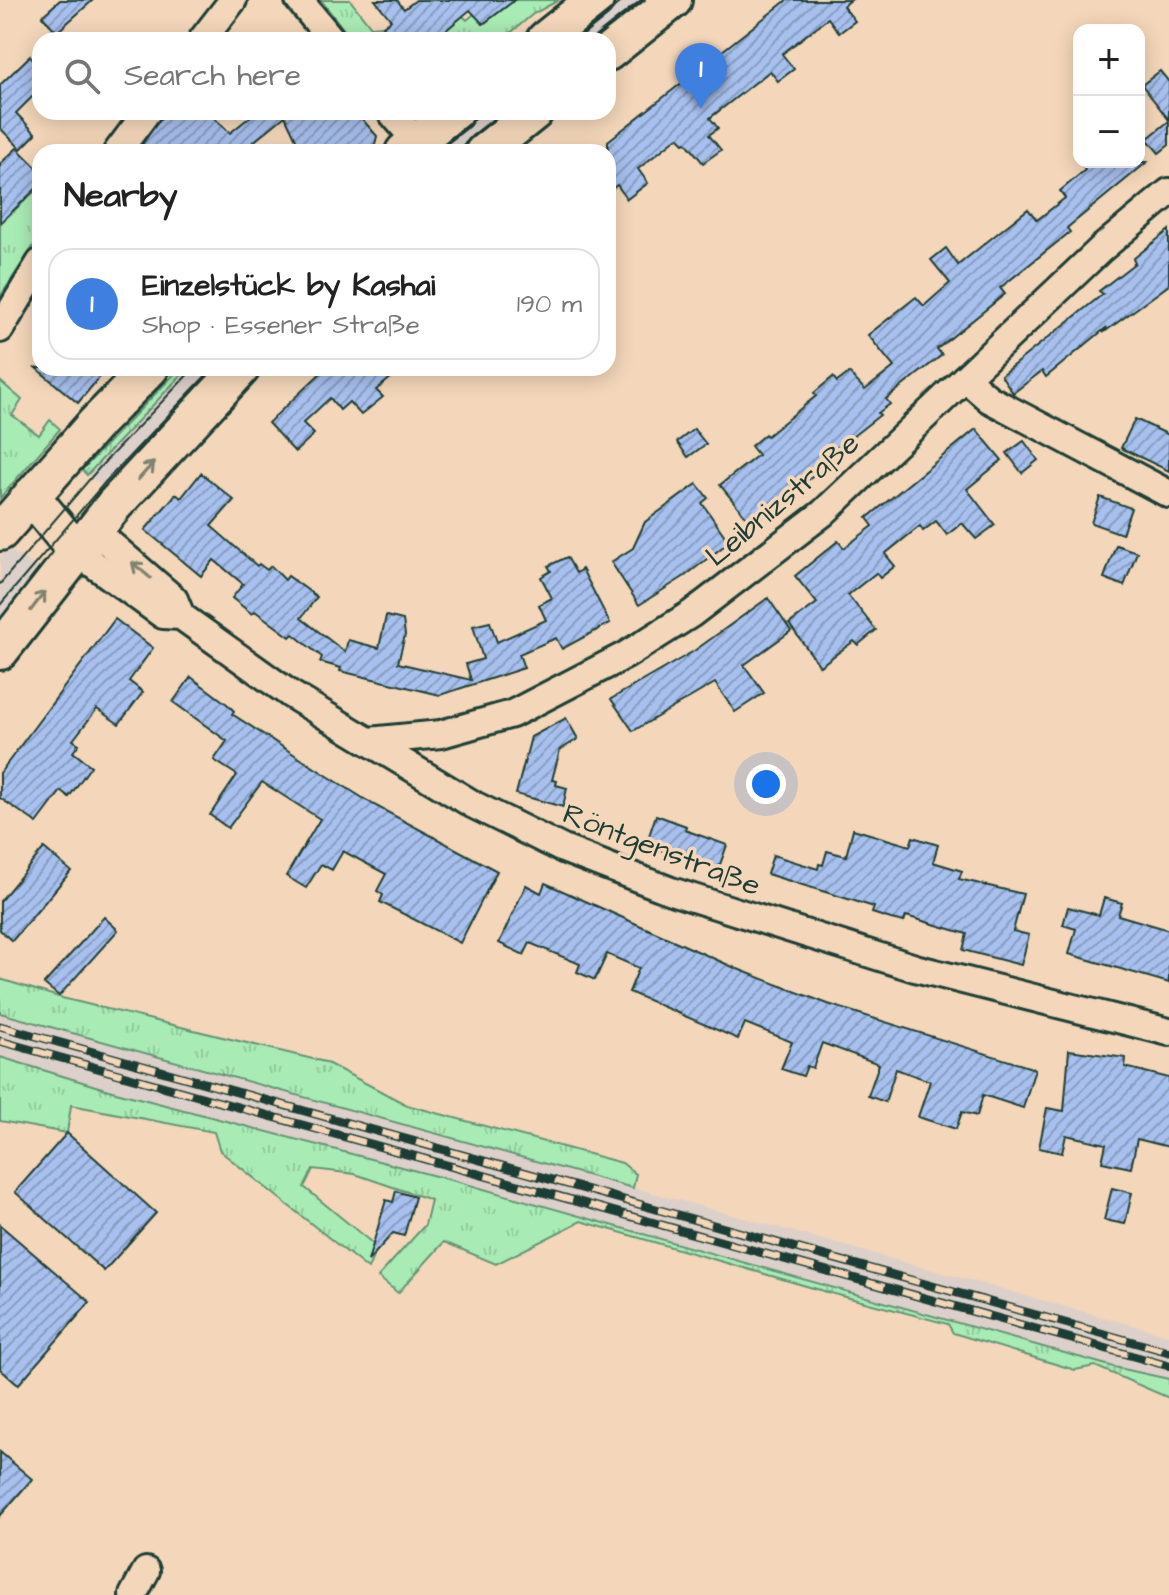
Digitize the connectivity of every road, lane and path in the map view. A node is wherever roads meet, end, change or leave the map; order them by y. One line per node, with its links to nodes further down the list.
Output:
1 (233, 0): 5 (street)
2 (299, 0): 6 (street)
3 (595, 0): 7 (main road)
4 (673, 0): 8 (main road)
5 (208, 32)
6 (325, 32)
7 (555, 32)
8 (616, 46)
9 (141, 120): 13 (street)
10 (395, 120): 14 (street)
11 (445, 120): 15 (main road)
12 (524, 120): 16 (main road)
13 (123, 144)
14 (408, 144)
15 (414, 144)
16 (494, 144)
17 (1169, 192): 22 (street, Leibnizstraße)
18 (32, 276): 19 (street)
19 (0, 329)
20 (143, 376): 24 (main road)
21 (234, 376): 26 (main road, one-way to 21)
22 (965, 378): 23 (street); 28 (street, Leibnizstraße)
23 (1169, 494)
24 (31, 496): 25 (main road); 26 (main road)
25 (0, 532)
26 (86, 541): 27 (main road, one-way to 26); 28 (street, Röntgenstraße)
27 (0, 651)
28 (369, 741): 29 (street, Röntgenstraße)
29 (1169, 1032)
30 (146, 1571): 31 (street)
31 (133, 1595)

